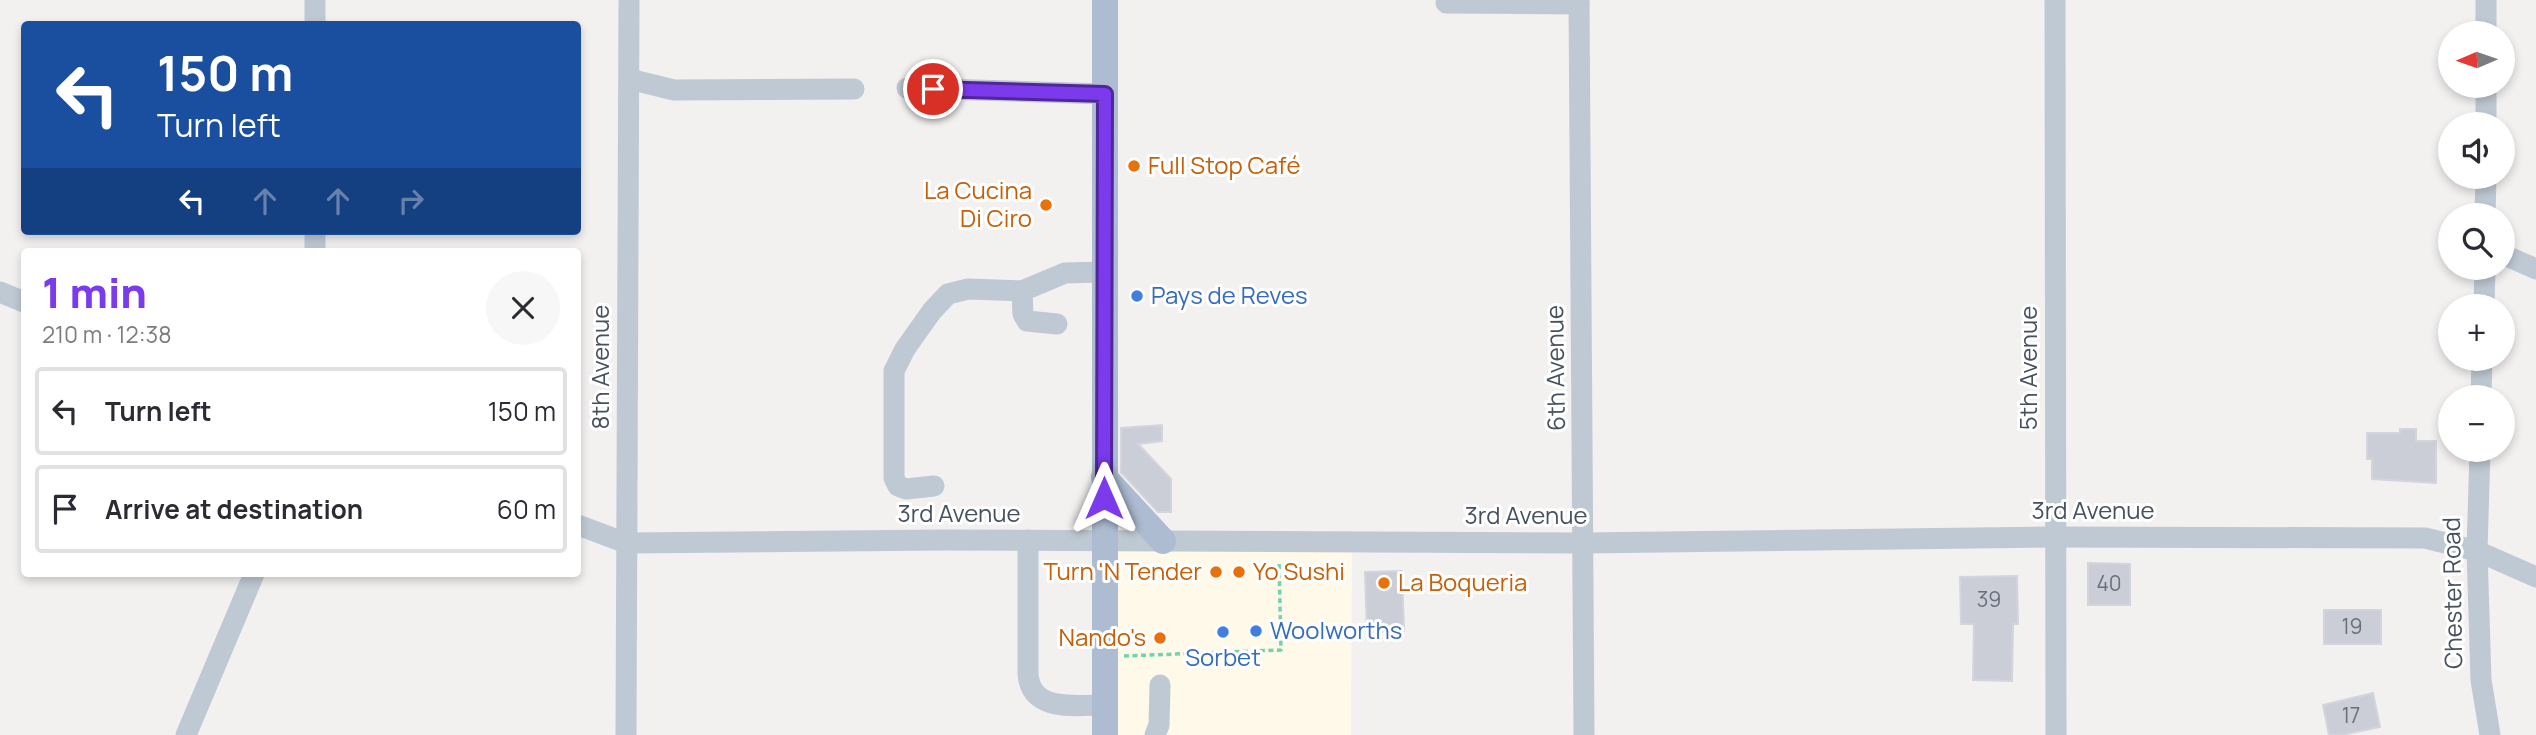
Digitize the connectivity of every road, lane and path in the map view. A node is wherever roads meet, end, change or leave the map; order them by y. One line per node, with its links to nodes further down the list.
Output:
1 (315, 0): 8 (street)
2 (629, 0): 10 (street, 8th Avenue)
3 (1105, 0): 13 (main road)
4 (2054, 0): 25 (street, 5th Avenue)
5 (2486, 0): 9 (street)
6 (1579, 2): 7 (street); 30 (street, 6th Avenue)
7 (1447, 3)
8 (315, 21)
9 (2486, 21)
10 (629, 79): 12 (street); 29 (street, 8th Avenue)
11 (907, 88): 13 (street)
12 (854, 89)
13 (1105, 94): 16 (main road)
14 (2515, 260): 15 (street)
15 (2536, 269)
16 (1104, 272): 17 (street); 22 (main road)
17 (1022, 291): 20 (street); 23 (street)
18 (0, 292): 19 (street)
19 (21, 301)
20 (1057, 324)
21 (2480, 462): 31 (street, Chester Road)
22 (1104, 477): 27 (main road); 28 (main road)
23 (934, 486)
24 (581, 526): 29 (street, 3rd Avenue)
25 (2055, 537): 30 (street, 3rd Avenue); 31 (street, 3rd Avenue); 43 (street, 5th Avenue)
26 (1028, 540): 27 (street, 3rd Avenue); 29 (street, 3rd Avenue); 37 (street)
27 (1104, 540): 28 (street, 3rd Avenue); 37 (main road)
28 (1163, 541): 30 (street, 3rd Avenue)
29 (626, 543): 39 (street, 8th Avenue)
30 (1584, 543): 42 (street, 6th Avenue)
31 (2477, 551): 34 (street, 3rd Avenue); 44 (street, Chester Road)
32 (1279, 561): 35 (path)
33 (253, 577): 38 (street)
34 (2536, 577)
35 (1119, 656)
36 (1160, 685): 41 (street)
37 (1105, 705): 40 (main road)
38 (187, 735)
39 (626, 735)
40 (1105, 735)
41 (1156, 735)
42 (1584, 735)
43 (2056, 735)
44 (2490, 735)

